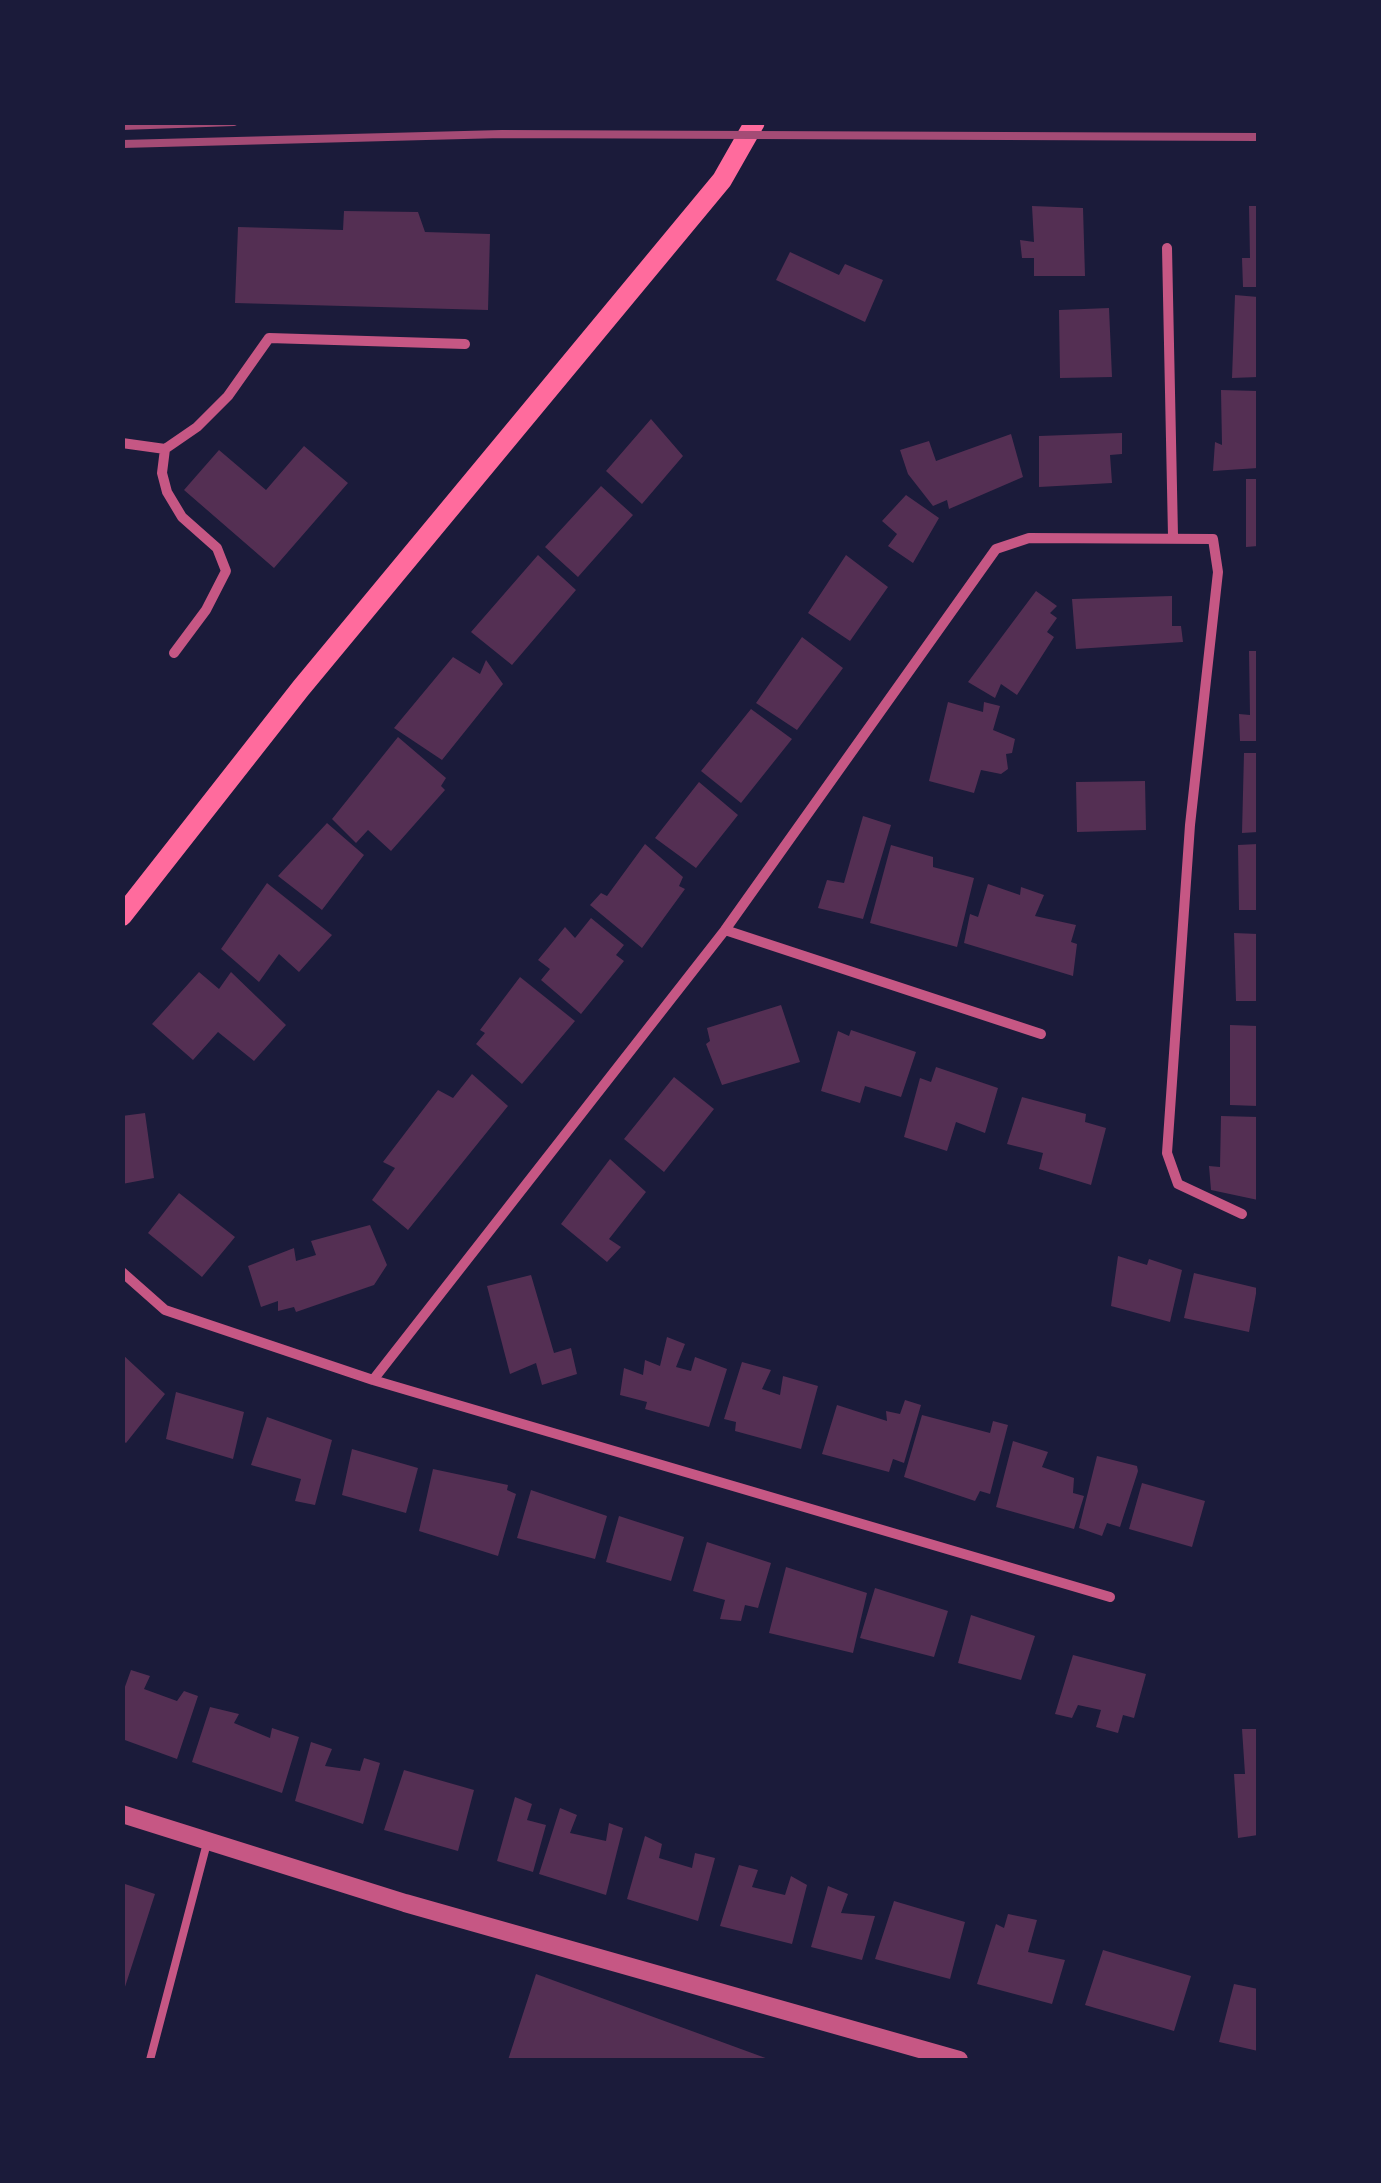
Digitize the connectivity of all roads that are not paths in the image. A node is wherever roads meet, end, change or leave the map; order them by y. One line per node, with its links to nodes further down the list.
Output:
1 (755, 122): 8 (main road)
2 (1167, 248): 6 (street)
3 (466, 344): 5 (street)
4 (122, 442): 5 (street)
5 (165, 449): 7 (street)
6 (1174, 536): 9 (street); 11 (street)
7 (174, 652)
8 (122, 916)
9 (725, 930): 10 (street); 13 (street)
10 (1040, 1034)
11 (1242, 1214)
12 (122, 1272): 13 (street)
13 (373, 1380): 14 (street)
14 (1110, 1597)
15 (122, 1814): 16 (street)
16 (207, 1842): 17 (lane); 18 (street)
17 (150, 2060)
18 (959, 2060)

